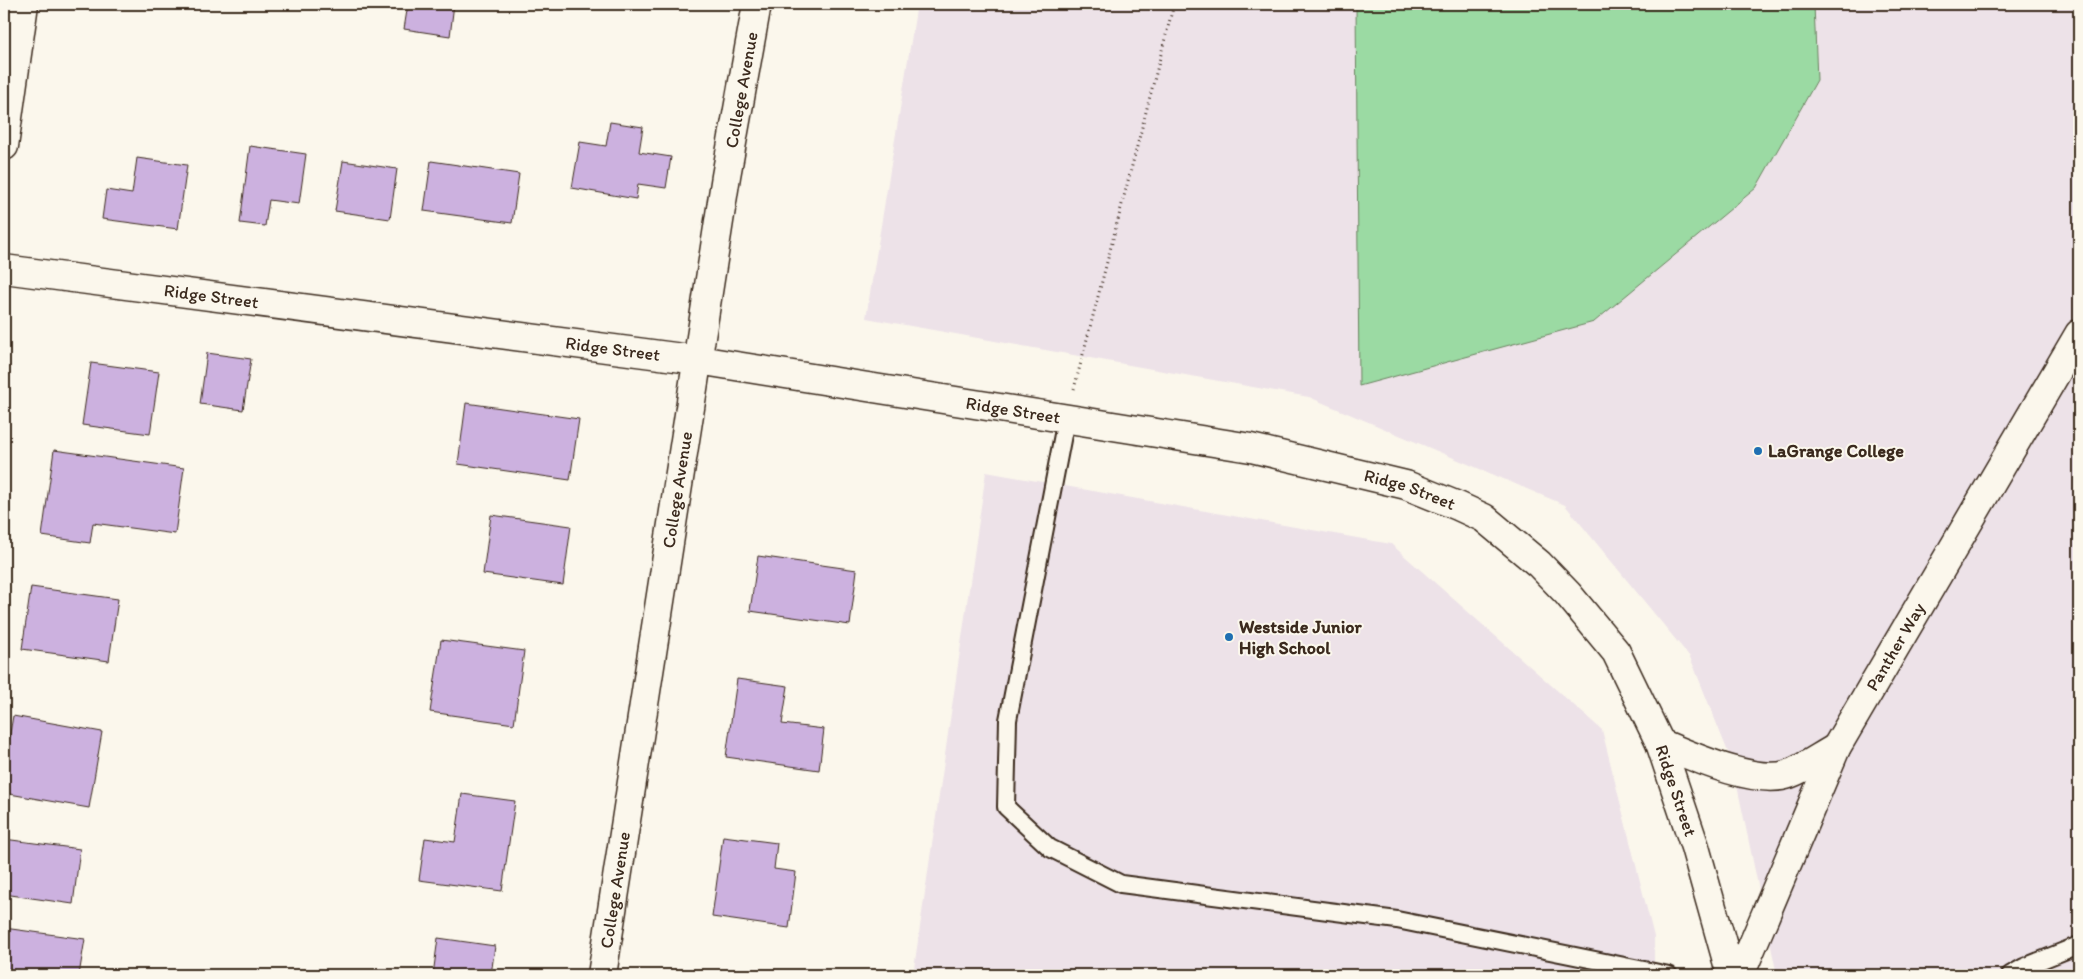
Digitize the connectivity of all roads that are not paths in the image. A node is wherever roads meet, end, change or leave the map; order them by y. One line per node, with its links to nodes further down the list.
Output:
1 (24, 4): 3 (street)
2 (757, 4): 6 (street, College Avenue)
3 (4, 146)
4 (4, 269): 6 (street, Ridge Street)
5 (2079, 334): 9 (street, Panther Way)
6 (698, 360): 7 (street, Ridge Street); 11 (street, College Avenue)
7 (1066, 419): 8 (street, Ridge Street); 12 (lane)
8 (1660, 743): 9 (street); 13 (street, Ridge Street)
9 (1836, 748): 14 (street, Panther Way)
10 (2079, 946): 15 (lane)
11 (602, 975)
12 (1669, 975)
13 (1731, 975)
14 (1740, 975)
15 (2010, 975)

